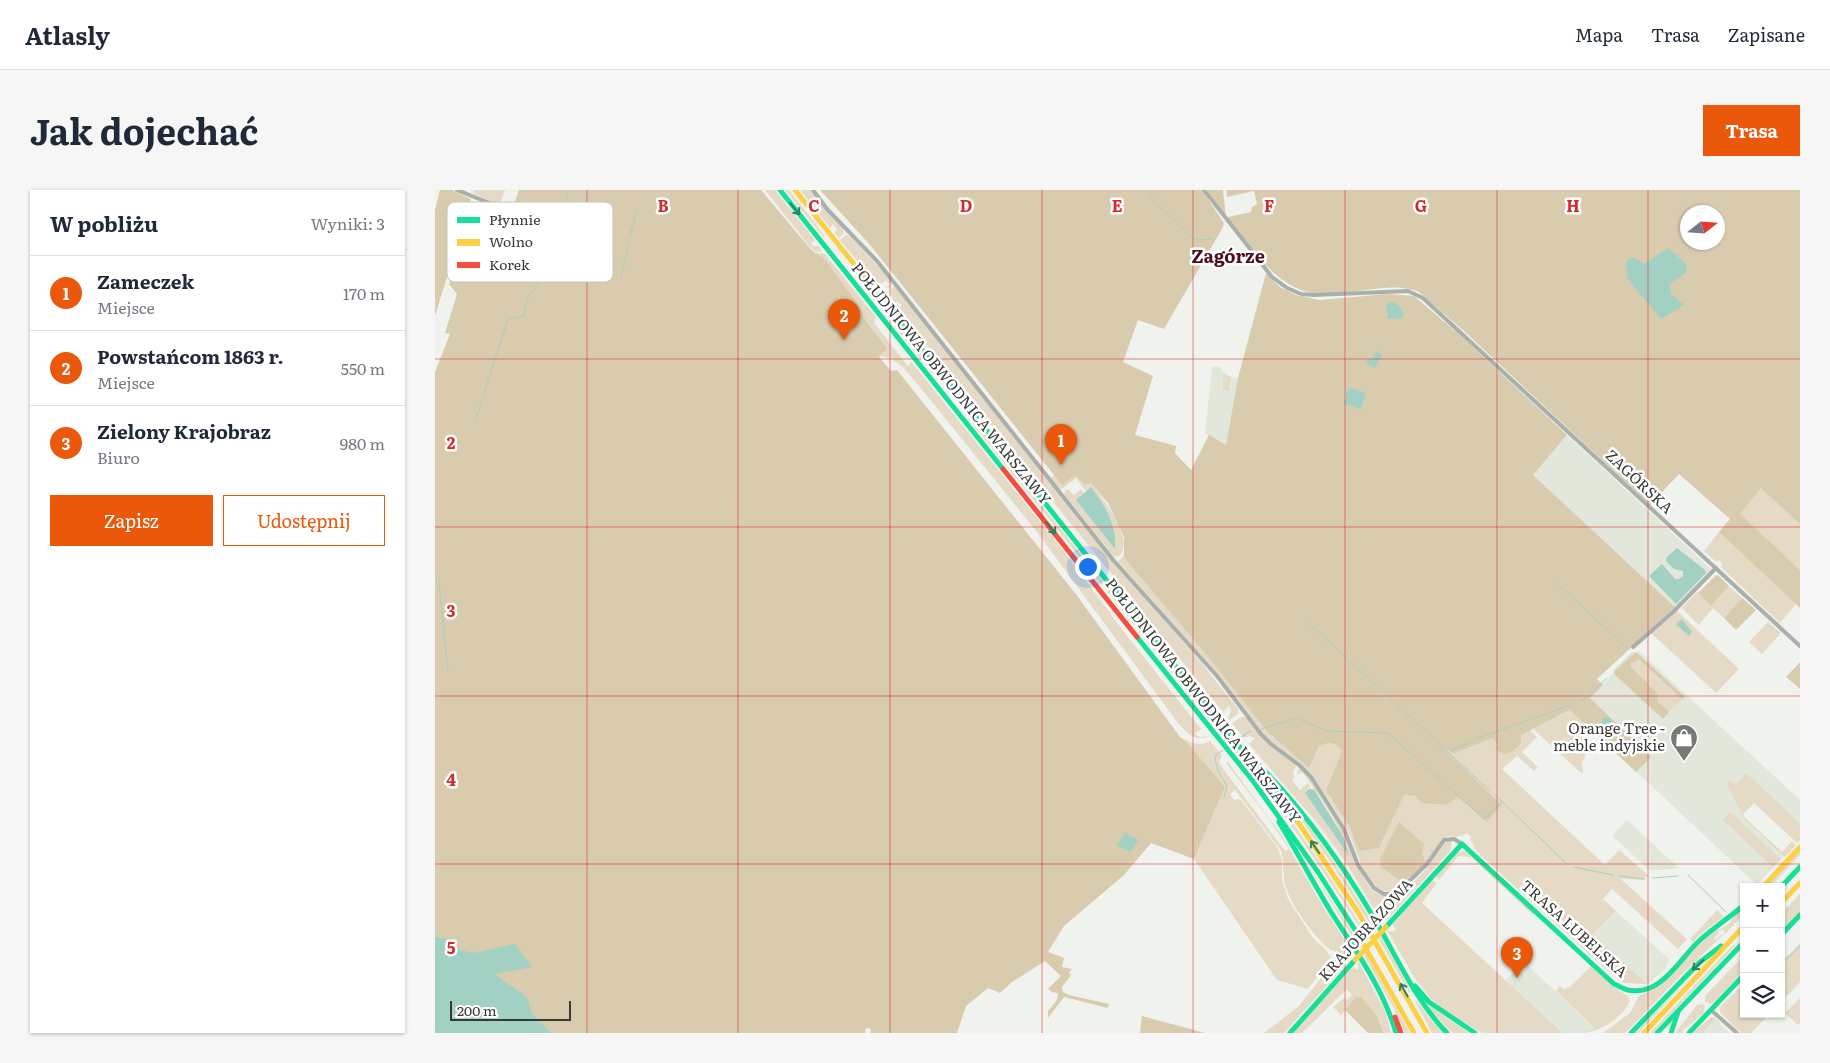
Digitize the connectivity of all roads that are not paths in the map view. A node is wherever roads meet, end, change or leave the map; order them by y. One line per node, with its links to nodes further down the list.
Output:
1 (457, 190): 6 (street)
2 (780, 190): 11 (main road, POŁUDNIOWA OBWODNICA WARSZAWY, one-way to 11)
3 (795, 190): 10 (main road, POŁUDNIOWA OBWODNICA WARSZAWY)
4 (813, 190): 12 (street)
5 (1204, 190): 7 (street, ZAGÓRSKA)
6 (487, 202)
7 (1716, 568): 8 (street, ZAGÓRSKA); 9 (street)
8 (1800, 646)
9 (1633, 647)
10 (1243, 750): 26 (main road); 35 (main road, POŁUDNIOWA OBWODNICA WARSZAWY, one-way to 10)
11 (1253, 780): 25 (main road); 34 (main road, POŁUDNIOWA OBWODNICA WARSZAWY)
12 (1461, 844): 19 (main road, TRASA LUBELSKA); 31 (main road, KRAJOBRAZOWA, bridge)
13 (1800, 847): 15 (main road)
14 (1800, 867): 16 (main road)
15 (1767, 883)
16 (1785, 883)
17 (1800, 883): 18 (main road)
18 (1785, 899)
19 (1740, 908)
20 (1800, 915): 22 (main road)
21 (1742, 928): 23 (main road)
22 (1785, 931)
23 (1736, 935): 30 (main road, one-way to 30); 38 (main road)
24 (1740, 946): 28 (main road)
25 (1365, 967): 32 (main road); 33 (main road)
26 (1405, 973): 36 (main road); 37 (main road)
27 (1740, 979): 29 (main road)
28 (1679, 1009): 39 (main road); 40 (main road)
29 (1711, 1010): 41 (main road); 42 (street)
30 (1631, 1032)
31 (1290, 1033)
32 (1396, 1033)
33 (1401, 1033)
34 (1414, 1033)
35 (1427, 1033)
36 (1447, 1033)
37 (1475, 1033)
38 (1644, 1033)
39 (1657, 1033)
40 (1671, 1033)
41 (1689, 1033)
42 (1737, 1033)

